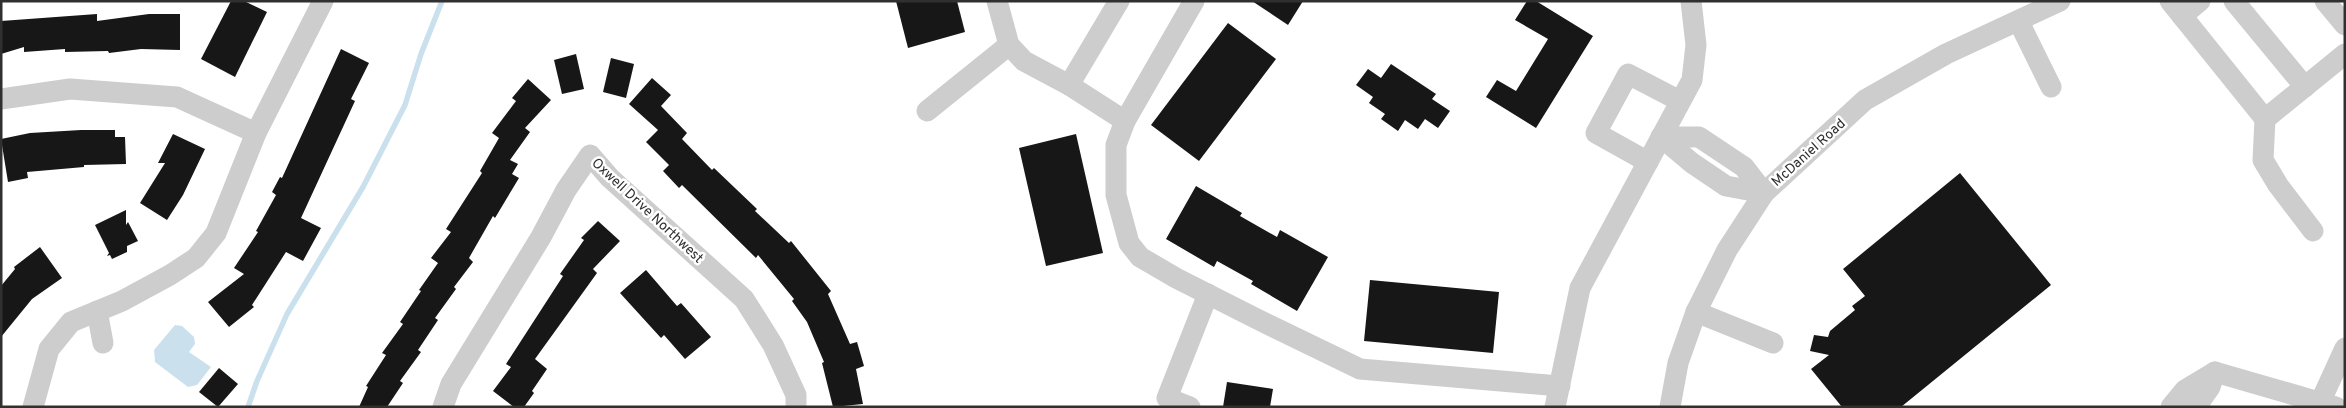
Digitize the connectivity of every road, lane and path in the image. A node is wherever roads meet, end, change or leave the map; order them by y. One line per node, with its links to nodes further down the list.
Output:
1 (322, 1): 23 (street)
2 (997, 1): 13 (street)
3 (1118, 1): 15 (street)
4 (1194, 1): 22 (street)
5 (1691, 1): 19 (street)
6 (2060, 1): 11 (street, McDaniel Road)
7 (2200, 1): 10 (street)
8 (2234, 1): 17 (street)
9 (2325, 1): 12 (street)
10 (2176, 9): 21 (street)
11 (2019, 22): 16 (street); 26 (street, McDaniel Road)
12 (2345, 25)
13 (1009, 45): 15 (street); 20 (street)
14 (2345, 54): 17 (street)
15 (1069, 85): 22 (street)
16 (2051, 87)
17 (2305, 87): 21 (street)
18 (1, 99): 23 (street)
19 (1680, 101): 24 (street); 25 (street)
20 (927, 111)
21 (2265, 119): 27 (street)
22 (1125, 121): 28 (street)
23 (256, 134): 29 (street)
24 (1661, 137): 25 (street); 26 (street)
25 (1648, 162): 35 (street)
26 (1764, 193): 30 (street, McDaniel Road)
27 (2313, 232)
28 (1208, 294): 35 (street); 40 (street)
29 (97, 311): 31 (street); 37 (street)
30 (1696, 312): 32 (street); 42 (street, McDaniel Road)
31 (104, 343)
32 (1773, 343)
33 (2345, 348): 36 (street)
34 (2214, 372): 36 (street); 43 (street); 44 (street)
35 (1560, 386): 41 (street)
36 (2325, 405)
37 (33, 407)
38 (443, 407): 39 (street, Oxwell Drive Northwest)
39 (796, 407)
40 (1190, 407)
41 (1555, 407)
42 (1670, 407)
43 (2171, 407)
44 (2196, 407)

